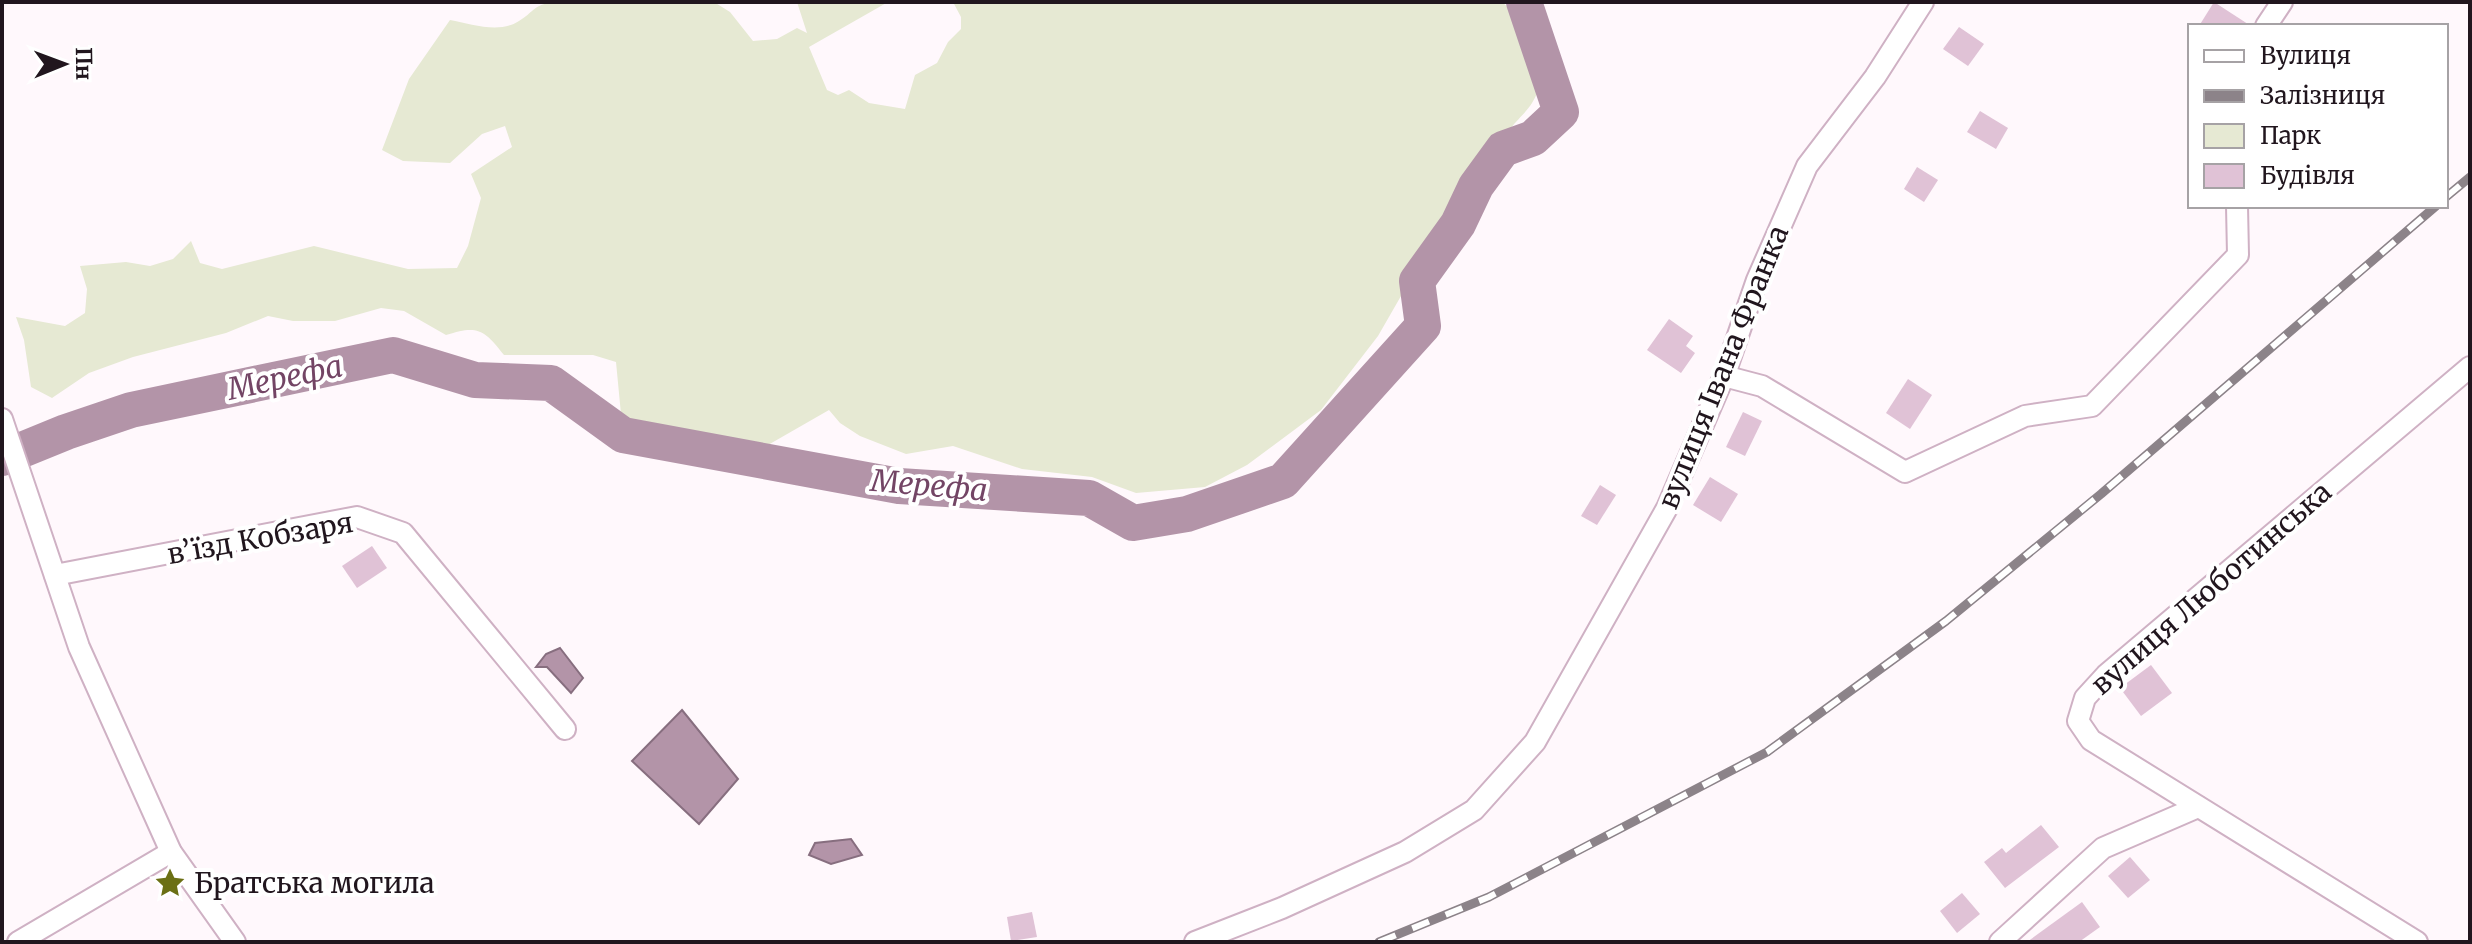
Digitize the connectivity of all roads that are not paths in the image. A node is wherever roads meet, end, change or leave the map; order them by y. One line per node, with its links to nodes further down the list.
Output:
1 (1923, 2): 6 (street, вулиця Івана Франка)
2 (2282, 2): 3 (street)
3 (2267, 24)
4 (2237, 208): 6 (street)
5 (2470, 367): 10 (street, вулиця Люботинська)
6 (1724, 376): 14 (street, вулиця Івана Франка)
7 (2, 419): 8 (street)
8 (55, 575): 9 (street, в’їзд Кобзаря); 11 (street)
9 (565, 729)
10 (2198, 807): 15 (street); 16 (street)
11 (171, 852): 12 (street); 13 (street)
12 (18, 942)
13 (235, 942)
14 (1195, 942)
15 (2000, 942)
16 (2417, 942)

